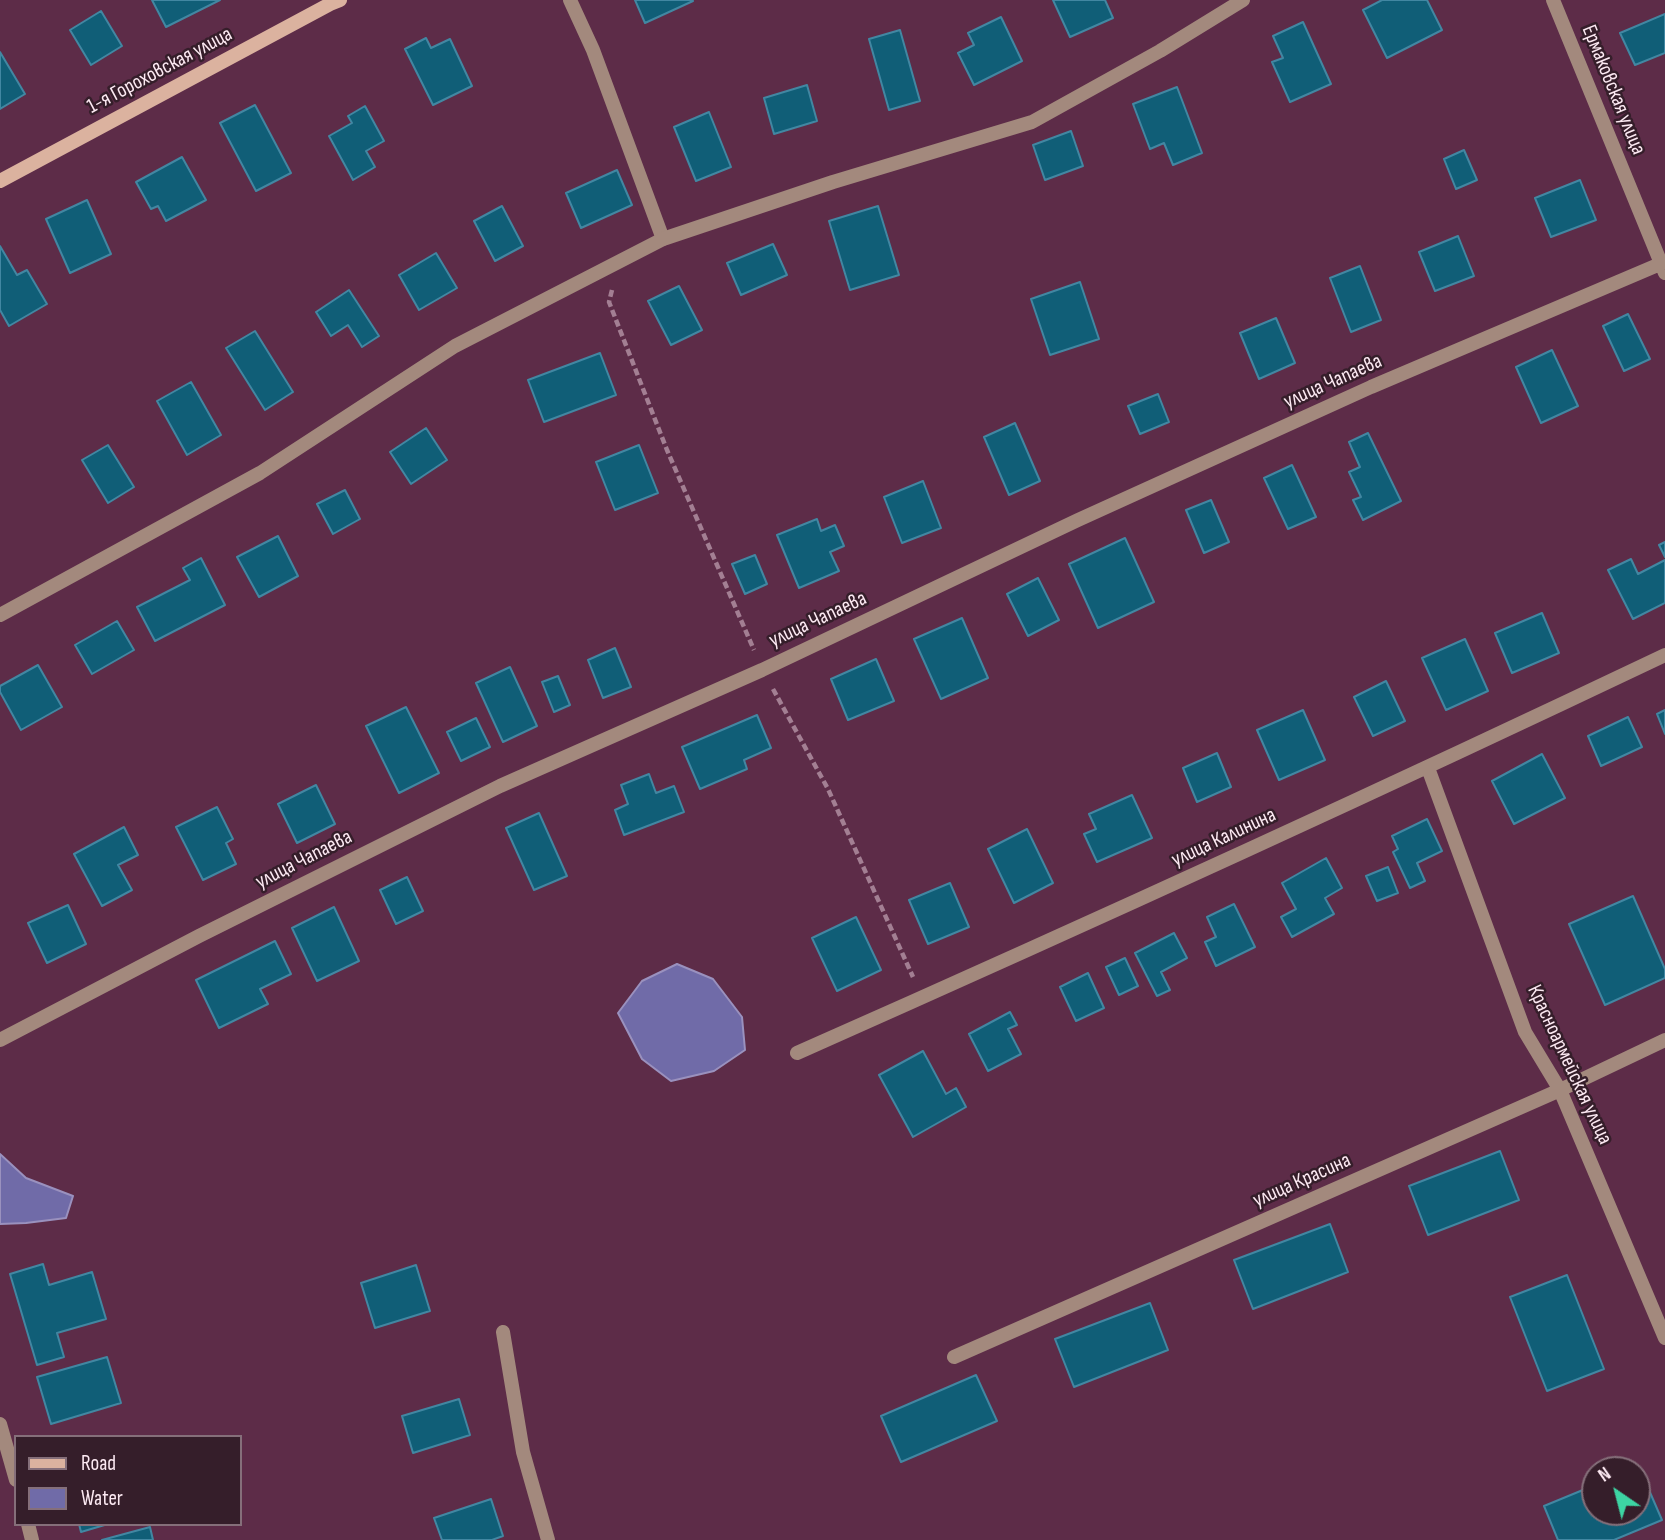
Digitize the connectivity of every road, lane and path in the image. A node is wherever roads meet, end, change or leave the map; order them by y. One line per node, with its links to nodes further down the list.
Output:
1 (340, 0): 5 (street, 1-я Гороховская улица)
2 (570, 0): 6 (street)
3 (1243, 0): 6 (street)
4 (1553, 0): 8 (street, Ермаковская улица)
5 (0, 181)
6 (663, 239): 7 (street)
7 (619, 262): 9 (street); 11 (path)
8 (1664, 266): 11 (street, улица Чапаева)
9 (0, 615)
10 (1665, 655): 12 (street, улица Калинина)
11 (762, 670): 13 (path); 14 (street, улица Чапаева)
12 (1428, 768): 13 (street, улица Калинина); 17 (street, Красноармейская улица)
13 (922, 998): 16 (street, улица Калинина)
14 (0, 1040)
15 (1665, 1040): 17 (street, улица Красина)
16 (797, 1053)
17 (1560, 1090): 19 (street, Красноармейская улица); 20 (street, улица Красина)
18 (503, 1332): 23 (street)
19 (1665, 1338)
20 (954, 1357)
21 (0, 1424): 22 (street)
22 (14, 1473)
23 (548, 1540)

